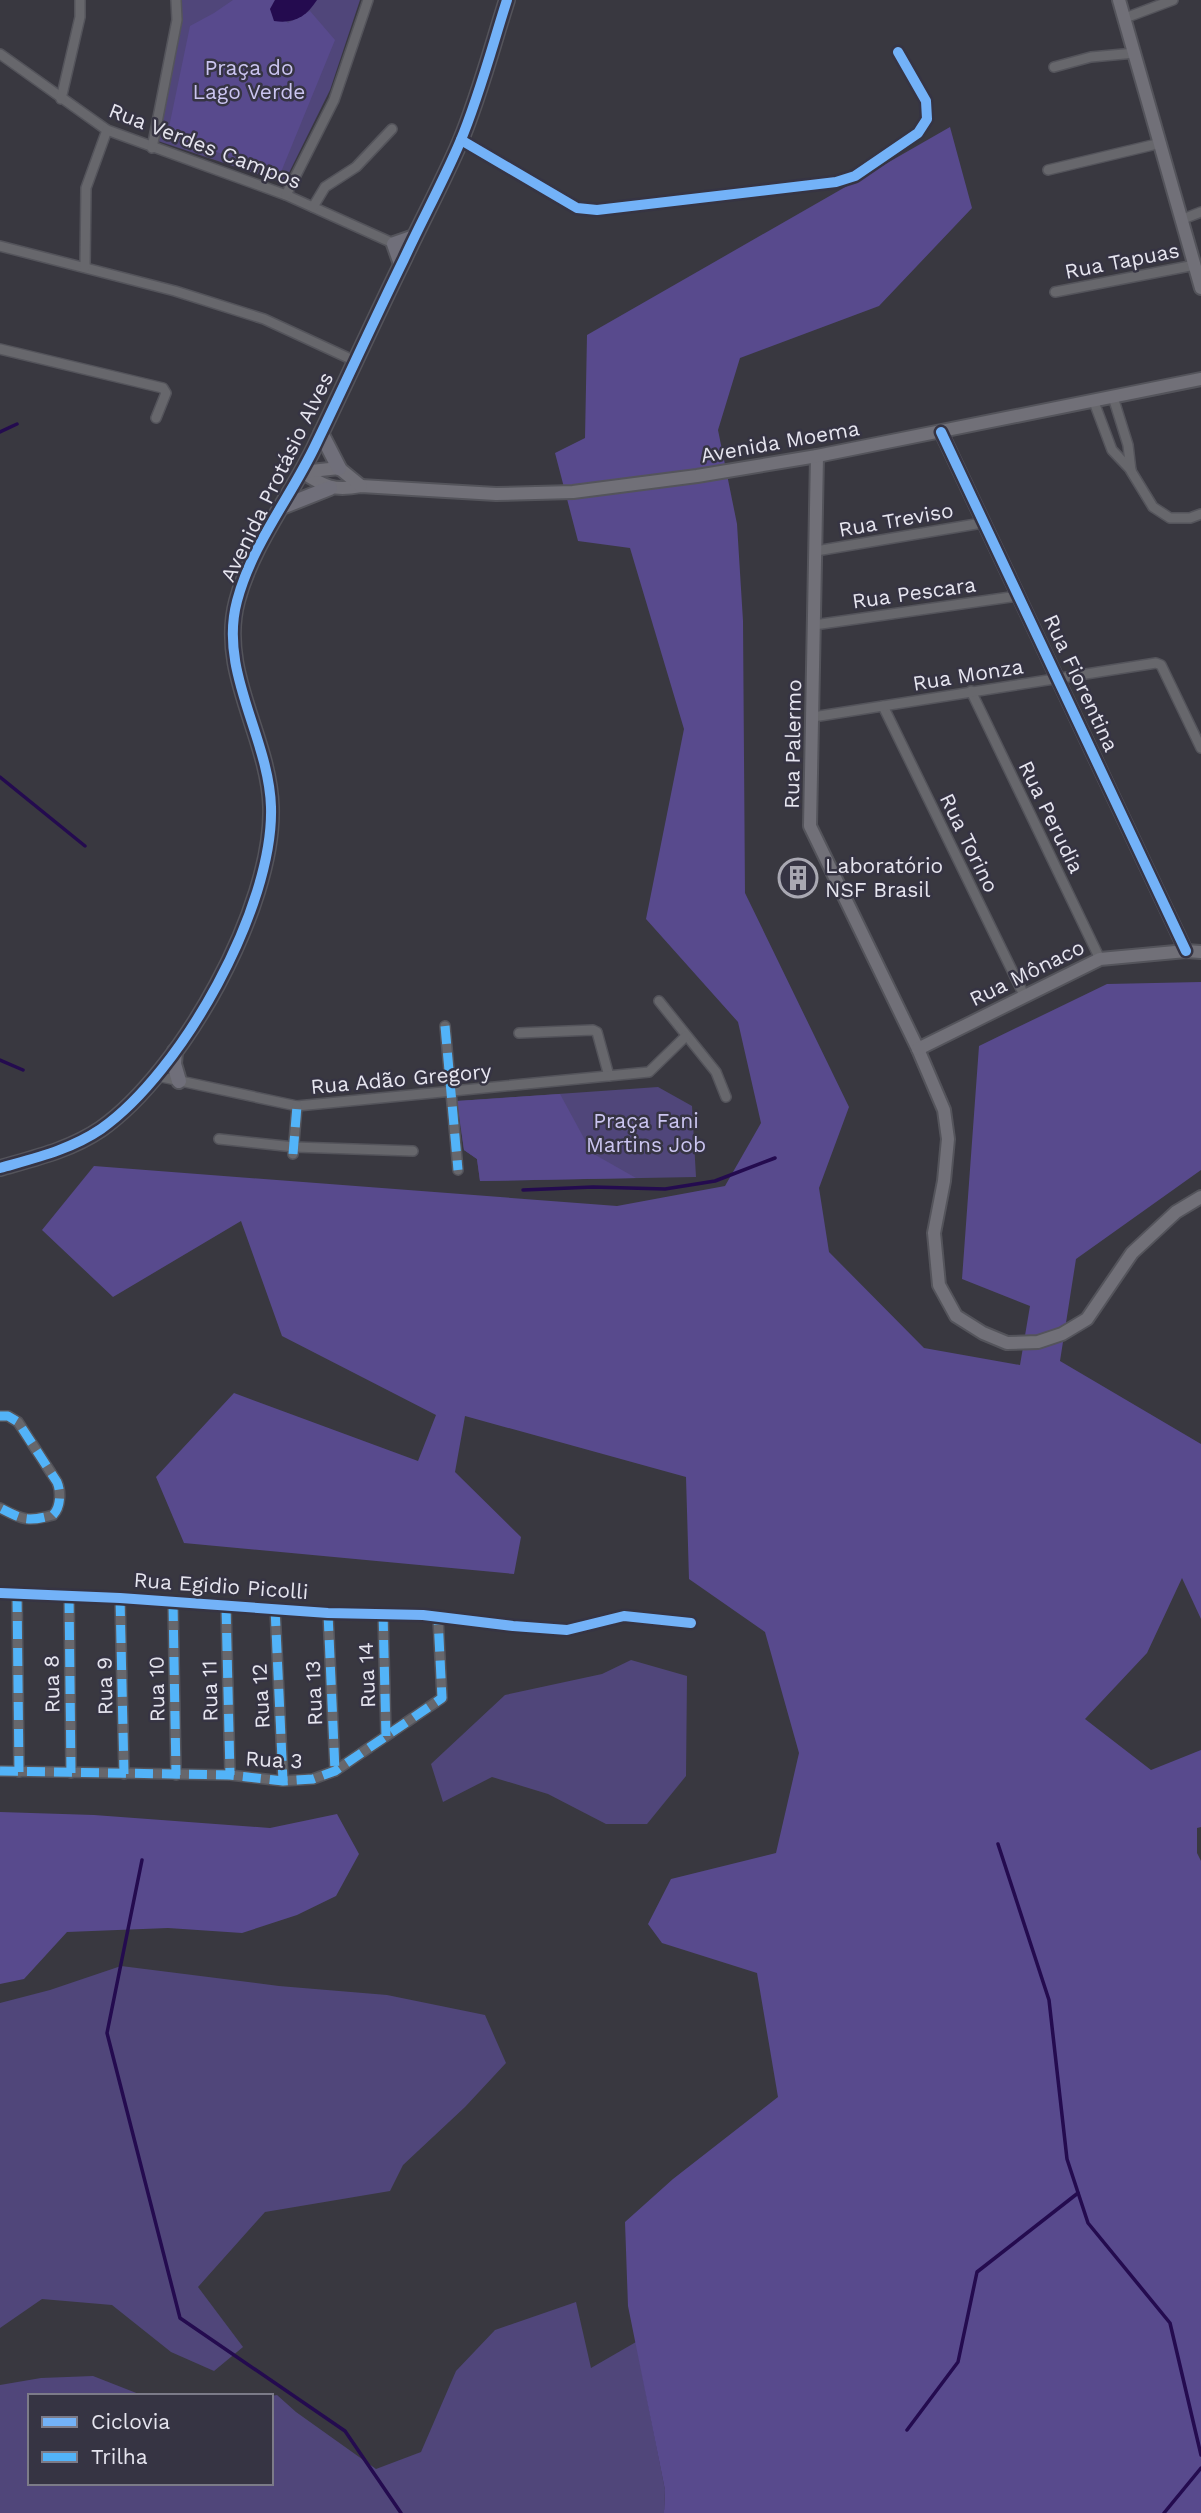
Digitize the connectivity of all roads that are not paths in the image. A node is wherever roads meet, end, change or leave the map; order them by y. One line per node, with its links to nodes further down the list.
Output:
1 (80, 0): 12 (street)
2 (176, 0): 17 (street)
3 (368, 0): 19 (street)
4 (507, 0): 15 (main road, Avenida Protásio Alves)
5 (1119, 0): 7 (main road)
6 (1173, 0): 7 (street)
7 (1125, 18): 9 (main road)
8 (898, 52): 15 (street)
9 (1135, 53): 11 (street); 16 (main road)
10 (0, 54): 12 (street, Rua Verdes Campos)
11 (1054, 67)
12 (61, 99): 14 (street, Rua Verdes Campos)
13 (392, 129): 20 (street)
14 (107, 130): 17 (street, Rua Verdes Campos); 26 (street)
15 (461, 140): 23 (main road, Avenida Protásio Alves)
16 (1161, 143): 18 (street); 22 (main road)
17 (152, 148): 19 (street, Rua Verdes Campos)
18 (1048, 170)
19 (286, 195): 20 (street, Rua Verdes Campos)
20 (313, 207): 23 (street, Rua Verdes Campos)
21 (1201, 212): 22 (street)
22 (1183, 219): 25 (main road)
23 (406, 244): 30 (main road, Avenida Protásio Alves)
24 (0, 246): 26 (street)
25 (1195, 265): 27 (main road); 28 (street, Rua Tapuas)
26 (85, 267): 30 (street)
27 (1201, 288)
28 (1055, 292)
29 (0, 349): 34 (street)
30 (355, 361): 36 (main road, Avenida Protásio Alves)
31 (1201, 379): 32 (main road, Avenida Moema)
32 (1113, 397): 33 (main road, Avenida Moema); 39 (street)
33 (1094, 402): 35 (main road, Avenida Moema); 39 (street)
34 (156, 418)
35 (941, 432): 37 (main road, Avenida Moema); 45 (main road, Rua Fiorentina)
36 (321, 433): 38 (main road); 40 (main road, Avenida Protásio Alves)
37 (817, 456): 41 (main road, Avenida Moema); 46 (main road, Rua Palermo)
38 (339, 468): 40 (main road); 41 (main road)
39 (1131, 471): 44 (street)
40 (302, 472): 42 (main road); 43 (main road, Avenida Protásio Alves)
41 (360, 486): 42 (main road, Avenida Moema)
42 (330, 488): 43 (main road)
43 (282, 507): 63 (main road, Avenida Protásio Alves)
44 (1201, 514)
45 (982, 523): 46 (street, Rua Treviso); 47 (main road, Rua Fiorentina)
46 (816, 551): 48 (main road, Rua Palermo)
47 (1018, 596): 48 (street, Rua Pescara); 49 (main road, Rua Fiorentina)
48 (814, 625): 52 (main road, Rua Palermo)
49 (1057, 678): 50 (street, Rua Monza); 53 (street, Rua Monza); 55 (main road, Rua Fiorentina)
50 (971, 691): 51 (street, Rua Monza); 57 (street, Rua Perudia)
51 (883, 706): 52 (street, Rua Monza); 58 (street, Rua Torino)
52 (813, 717): 64 (main road, Rua Palermo)
53 (1196, 726): 54 (street, Rua Monza)
54 (1201, 748)
55 (1186, 951): 56 (main road, Rua Mônaco); 57 (main road, Rua Mônaco)
56 (1201, 952)
57 (1100, 959): 58 (main road, Rua Mônaco)
58 (1024, 995): 64 (main road, Rua Mônaco)
59 (659, 1001): 62 (street)
60 (445, 1026): 68 (street)
61 (519, 1033): 66 (street)
62 (687, 1036): 66 (street, Rua Adão Gregory); 69 (street)
63 (176, 1049): 65 (main road, Avenida Protásio Alves); 67 (main road)
64 (918, 1049): 76 (main road, Rua Palermo)
65 (158, 1076): 67 (street, Rua Adão Gregory); 74 (main road, Avenida Protásio Alves)
66 (609, 1076): 68 (street, Rua Adão Gregory)
67 (179, 1081): 70 (street, Rua Adão Gregory)
68 (449, 1092): 70 (street, Rua Adão Gregory); 75 (street)
69 (726, 1097)
70 (297, 1106): 72 (street)
71 (219, 1139): 72 (street)
72 (293, 1151): 73 (street)
73 (413, 1151)
74 (0, 1168)
75 (458, 1170)
76 (1201, 1197)
77 (0, 1416): 78 (street)
78 (0, 1508)
79 (0, 1593): 80 (street, Rua Egidio Picolli)
80 (17, 1594): 81 (street, Rua Egidio Picolli); 93 (street)
81 (69, 1595): 82 (street, Rua Egidio Picolli); 94 (street, Rua 8)
82 (120, 1598): 83 (street, Rua Egidio Picolli); 95 (street, Rua 9)
83 (173, 1603): 84 (street, Rua Egidio Picolli); 96 (street, Rua 10)
84 (226, 1606): 85 (street, Rua Egidio Picolli); 97 (street, Rua 11)
85 (275, 1608): 86 (street, Rua Egidio Picolli); 98 (street, Rua 12)
86 (328, 1613): 87 (street, Rua Egidio Picolli); 92 (street, Rua 13)
87 (383, 1613): 88 (street, Rua Egidio Picolli); 90 (street, Rua 14)
88 (439, 1618): 89 (street, Rua Egidio Picolli); 90 (street, Rua 3)
89 (691, 1623)
90 (386, 1736): 92 (street, Rua 3)
91 (0, 1771): 93 (street, Rua 3)
92 (335, 1771): 98 (street, Rua 3)
93 (19, 1772): 94 (street, Rua 3)
94 (71, 1773): 95 (street, Rua 3)
95 (124, 1774): 96 (street, Rua 3)
96 (176, 1774): 97 (street, Rua 3)
97 (230, 1775): 98 (street, Rua 3)
98 (283, 1782)

